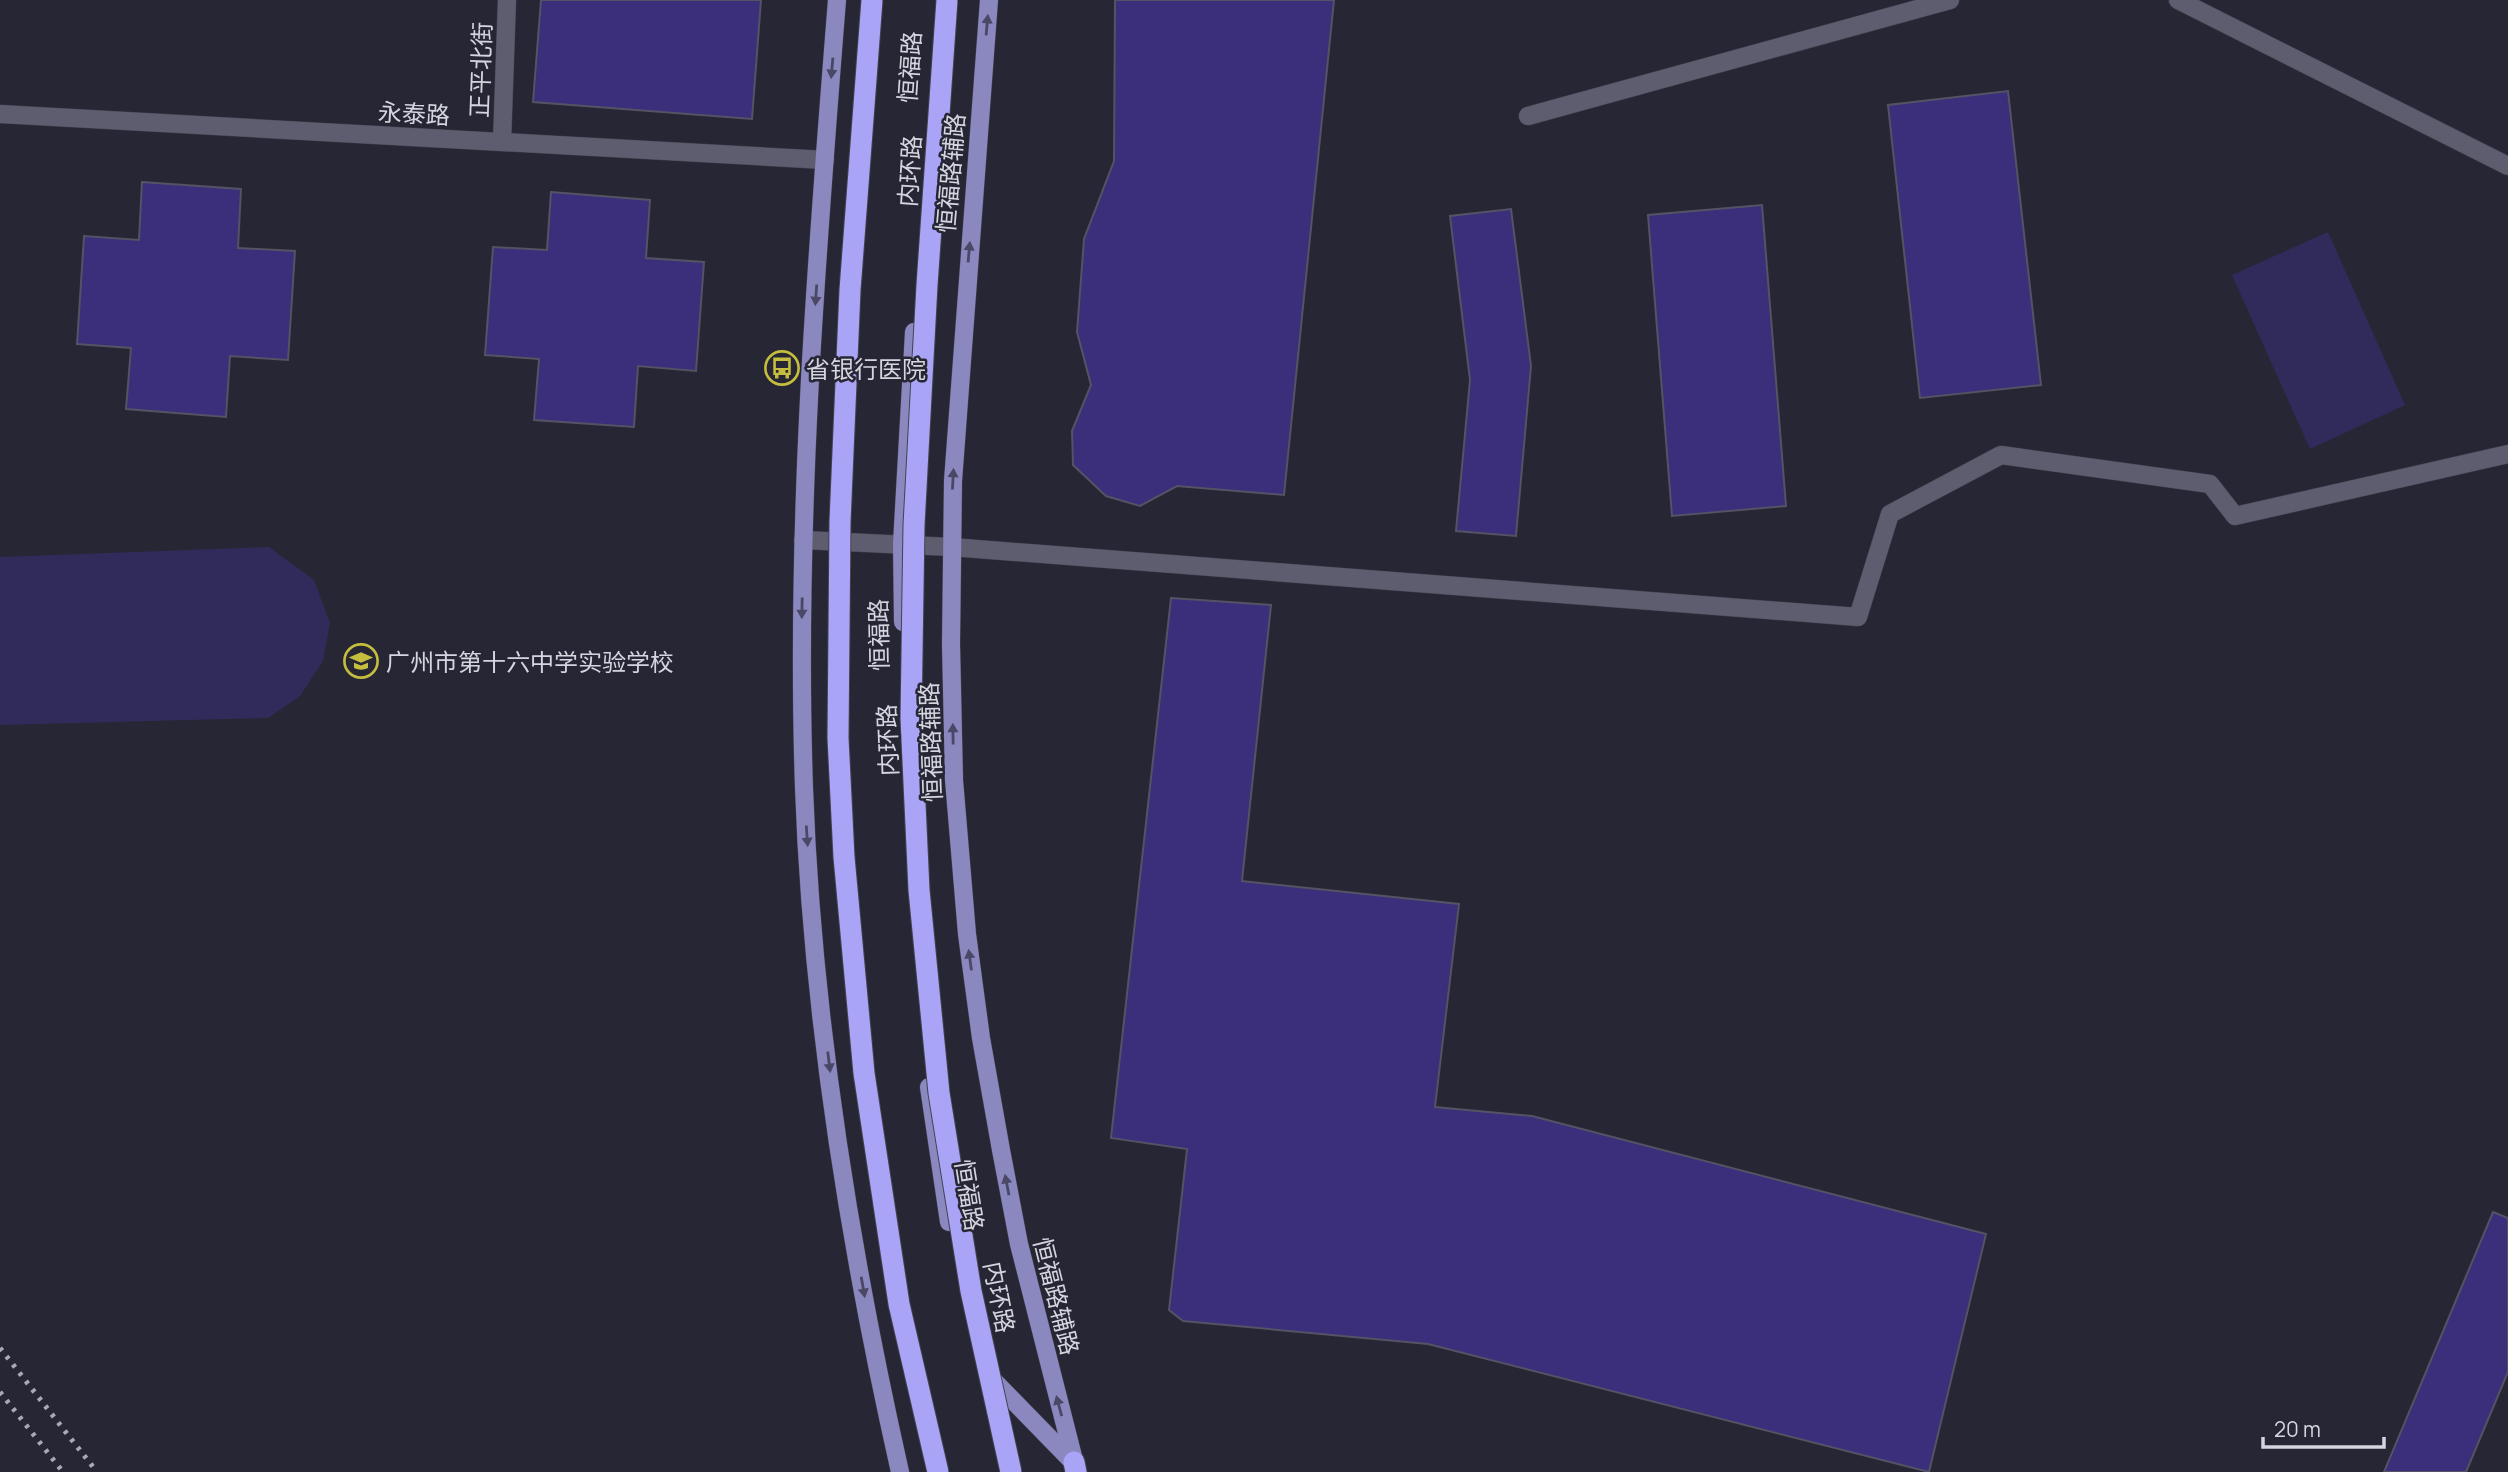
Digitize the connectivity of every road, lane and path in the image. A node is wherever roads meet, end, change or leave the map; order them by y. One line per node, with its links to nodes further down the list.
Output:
1 (507, 0): 12 (street, 正平北街)
2 (837, 0): 13 (main road, one-way to 13)
3 (872, 0): 23 (highway, 内环路, bridge)
4 (878, 0): 17 (main road, 恒福路)
5 (939, 0): 18 (main road, 恒福路)
6 (947, 0): 26 (highway, 内环路, bridge)
7 (989, 0): 19 (main road, 恒福路辅路, one-way to 7)
8 (1950, 0): 11 (street)
9 (2178, 0): 14 (street)
10 (0, 114): 12 (street, 永泰路)
11 (1528, 116)
12 (502, 142): 13 (street, 永泰路)
13 (825, 160): 16 (main road, one-way to 16)
14 (2508, 166)
15 (2508, 454): 19 (street)
16 (803, 540): 17 (street); 22 (main road, one-way to 22)
17 (846, 541): 18 (street); 24 (main road, 恒福路)
18 (902, 544): 19 (street); 20 (main road, 恒福路)
19 (951, 547): 21 (main road, 恒福路辅路, one-way to 19)
20 (977, 1364): 21 (main road); 25 (main road, 恒福路)
21 (1076, 1469)
22 (900, 1472)
23 (938, 1472)
24 (946, 1472)
25 (1001, 1472)
26 (1011, 1472)

